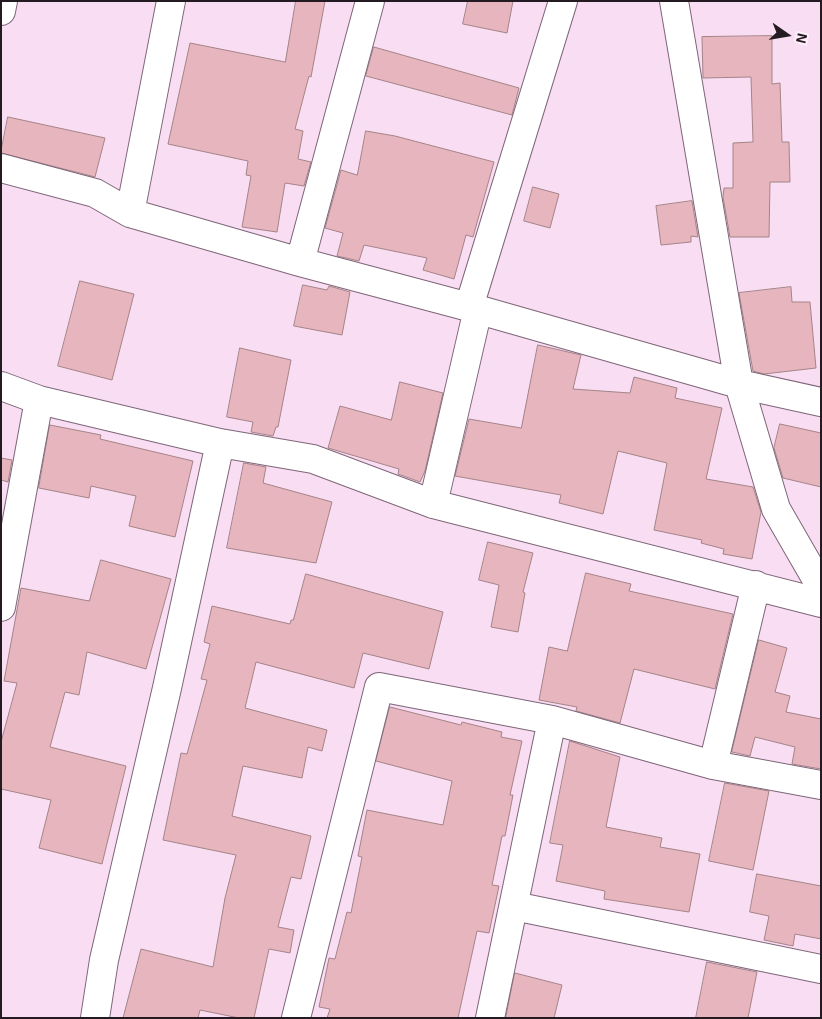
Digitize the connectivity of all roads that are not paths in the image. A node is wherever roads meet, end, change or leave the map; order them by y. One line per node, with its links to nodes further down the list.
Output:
1 (3, 1): 6 (street)
2 (171, 1): 8 (street)
3 (370, 1): 9 (street)
4 (563, 1): 10 (street)
5 (674, 1): 11 (street)
6 (1, 11)
7 (1, 168): 8 (street)
8 (130, 213): 9 (street)
9 (300, 262): 10 (street)
10 (473, 308): 11 (street); 16 (street)
11 (739, 384): 14 (street); 18 (street)
12 (1, 386): 13 (street)
13 (39, 400): 15 (street); 20 (street)
14 (821, 402)
15 (220, 443): 16 (street); 26 (street)
16 (433, 504): 17 (street)
17 (756, 585): 19 (street); 22 (street)
18 (821, 587)
19 (821, 603)
20 (1, 607)
21 (552, 720): 22 (street); 24 (street); 27 (street)
22 (713, 765): 23 (street)
23 (821, 786)
24 (514, 906): 25 (street); 28 (street)
25 (821, 969)
26 (95, 1018)
27 (296, 1018)
28 (490, 1018)

